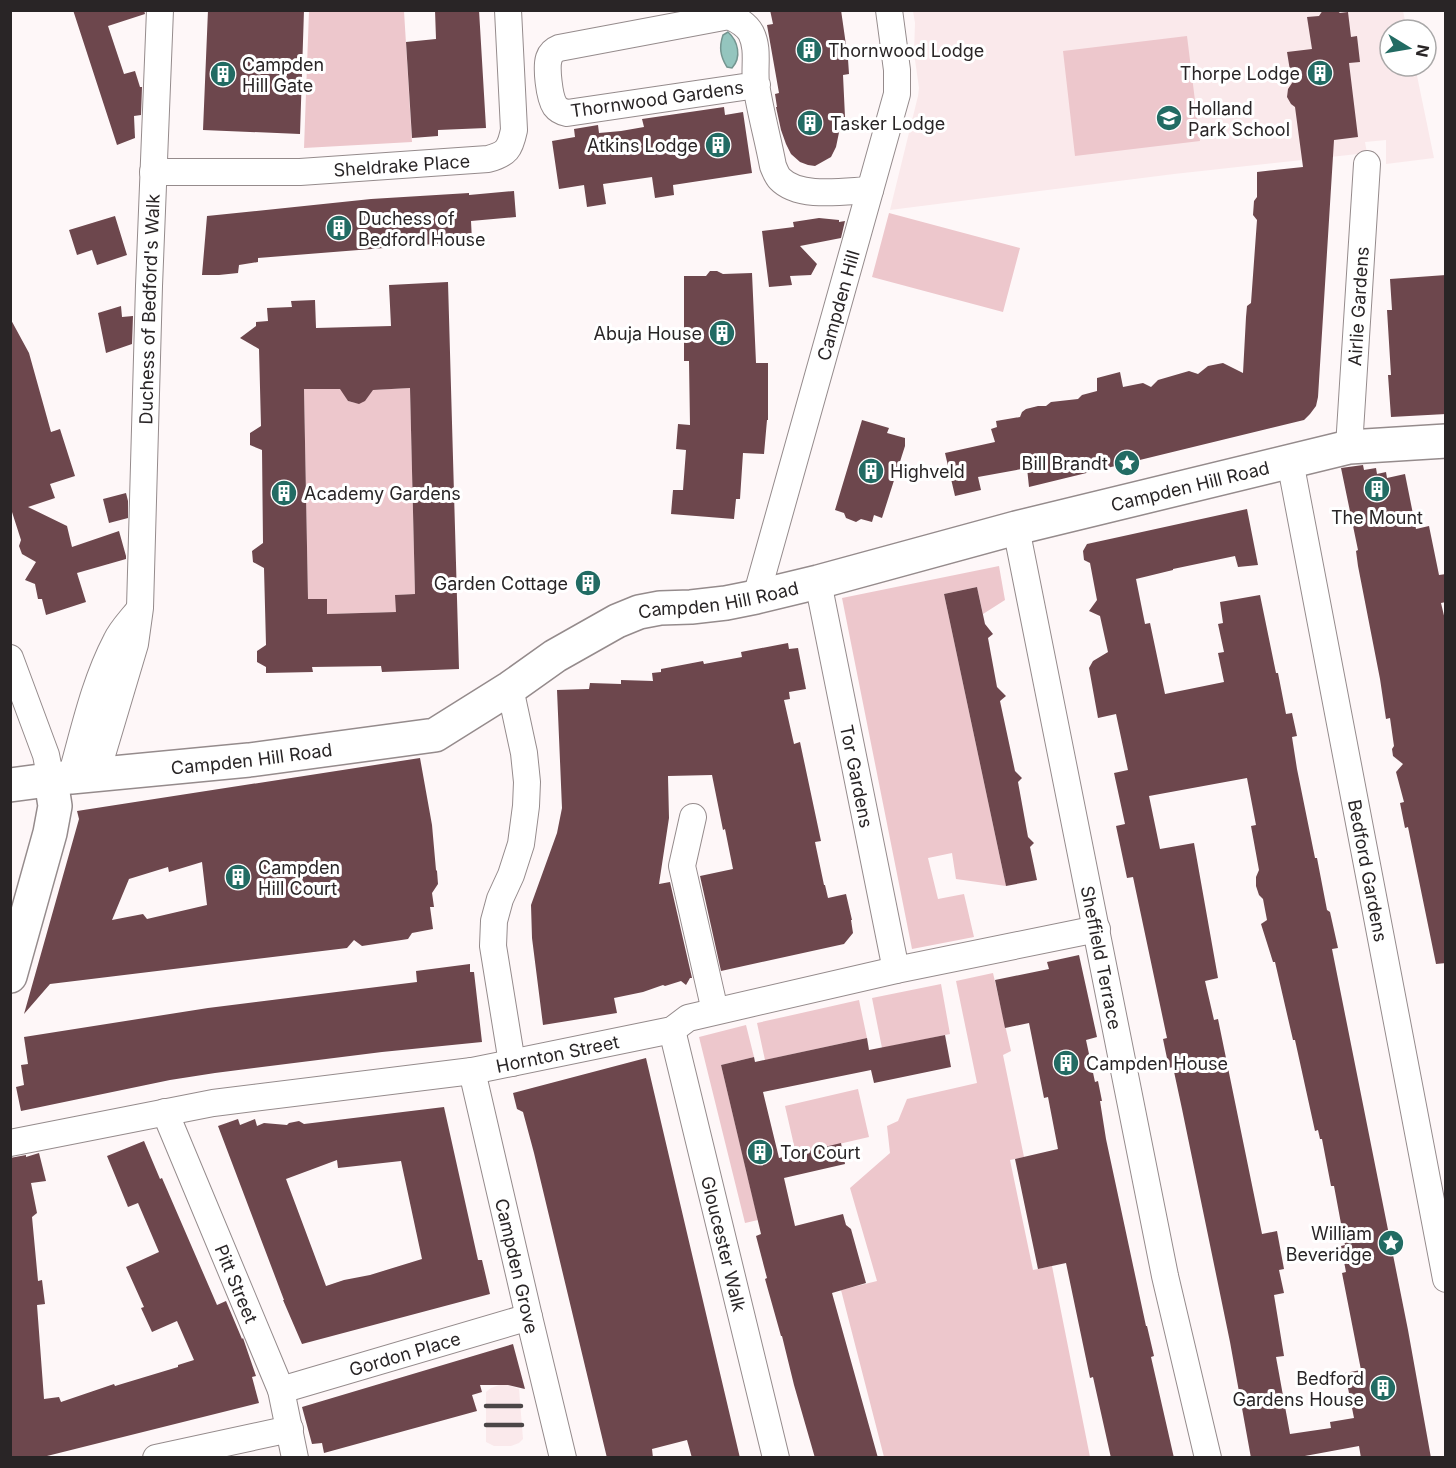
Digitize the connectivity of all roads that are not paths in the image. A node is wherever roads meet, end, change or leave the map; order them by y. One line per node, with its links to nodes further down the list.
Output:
1 (160, 10): 6 (street, Duchess of Bedford's Walk)
2 (508, 10): 6 (street, Sheldrake Place)
3 (889, 10): 7 (street, Campden Hill)
4 (757, 85): 4 (street, Thornwood Gardens); 7 (street, Thornwood Gardens)
5 (1367, 165): 9 (street, Airlie Gardens)
6 (153, 172): 16 (street, Duchess of Bedford's Walk)
7 (870, 190): 13 (street, Campden Hill)
8 (1446, 441): 9 (street, Campden Hill Road)
9 (1349, 447): 10 (street, Campden Hill Road)
10 (1290, 461): 11 (street, Campden Hill Road); 28 (street, Bedford Gardens)
11 (1016, 528): 12 (street, Campden Hill Road); 19 (street, Sheffield Terrace)
12 (818, 582): 13 (street, Campden Hill Road); 20 (street, Tor Gardens)
13 (756, 597): 15 (street, Campden Hill Road)
14 (10, 658): 16 (street)
15 (510, 688): 16 (street, Campden Hill Road); 24 (street)
16 (73, 777): 17 (street, Campden Hill Road); 21 (street)
17 (10, 785)
18 (693, 817): 22 (street)
19 (1097, 929): 20 (street, Hornton Street); 36 (street, Sheffield Terrace)
20 (896, 970): 22 (street, Hornton Street)
21 (10, 976)
22 (715, 1011): 23 (street, Hornton Street)
23 (672, 1030): 24 (street, Hornton Street); 35 (street, Gloucester Walk)
24 (512, 1063): 25 (street, Hornton Street)
25 (472, 1071): 26 (street, Hornton Street); 29 (street, Campden Grove)
26 (165, 1112): 27 (street, Hornton Street); 30 (street, Pitt Street)
27 (10, 1143)
28 (1446, 1279)
29 (529, 1317): 30 (street, Gordon Place); 34 (street, Campden Grove)
30 (281, 1390): 31 (street, Pitt Street)
31 (290, 1429): 32 (street); 33 (street, Pitt Street)
32 (156, 1458)
33 (296, 1458)
34 (563, 1458)
35 (777, 1458)
36 (1208, 1458)

